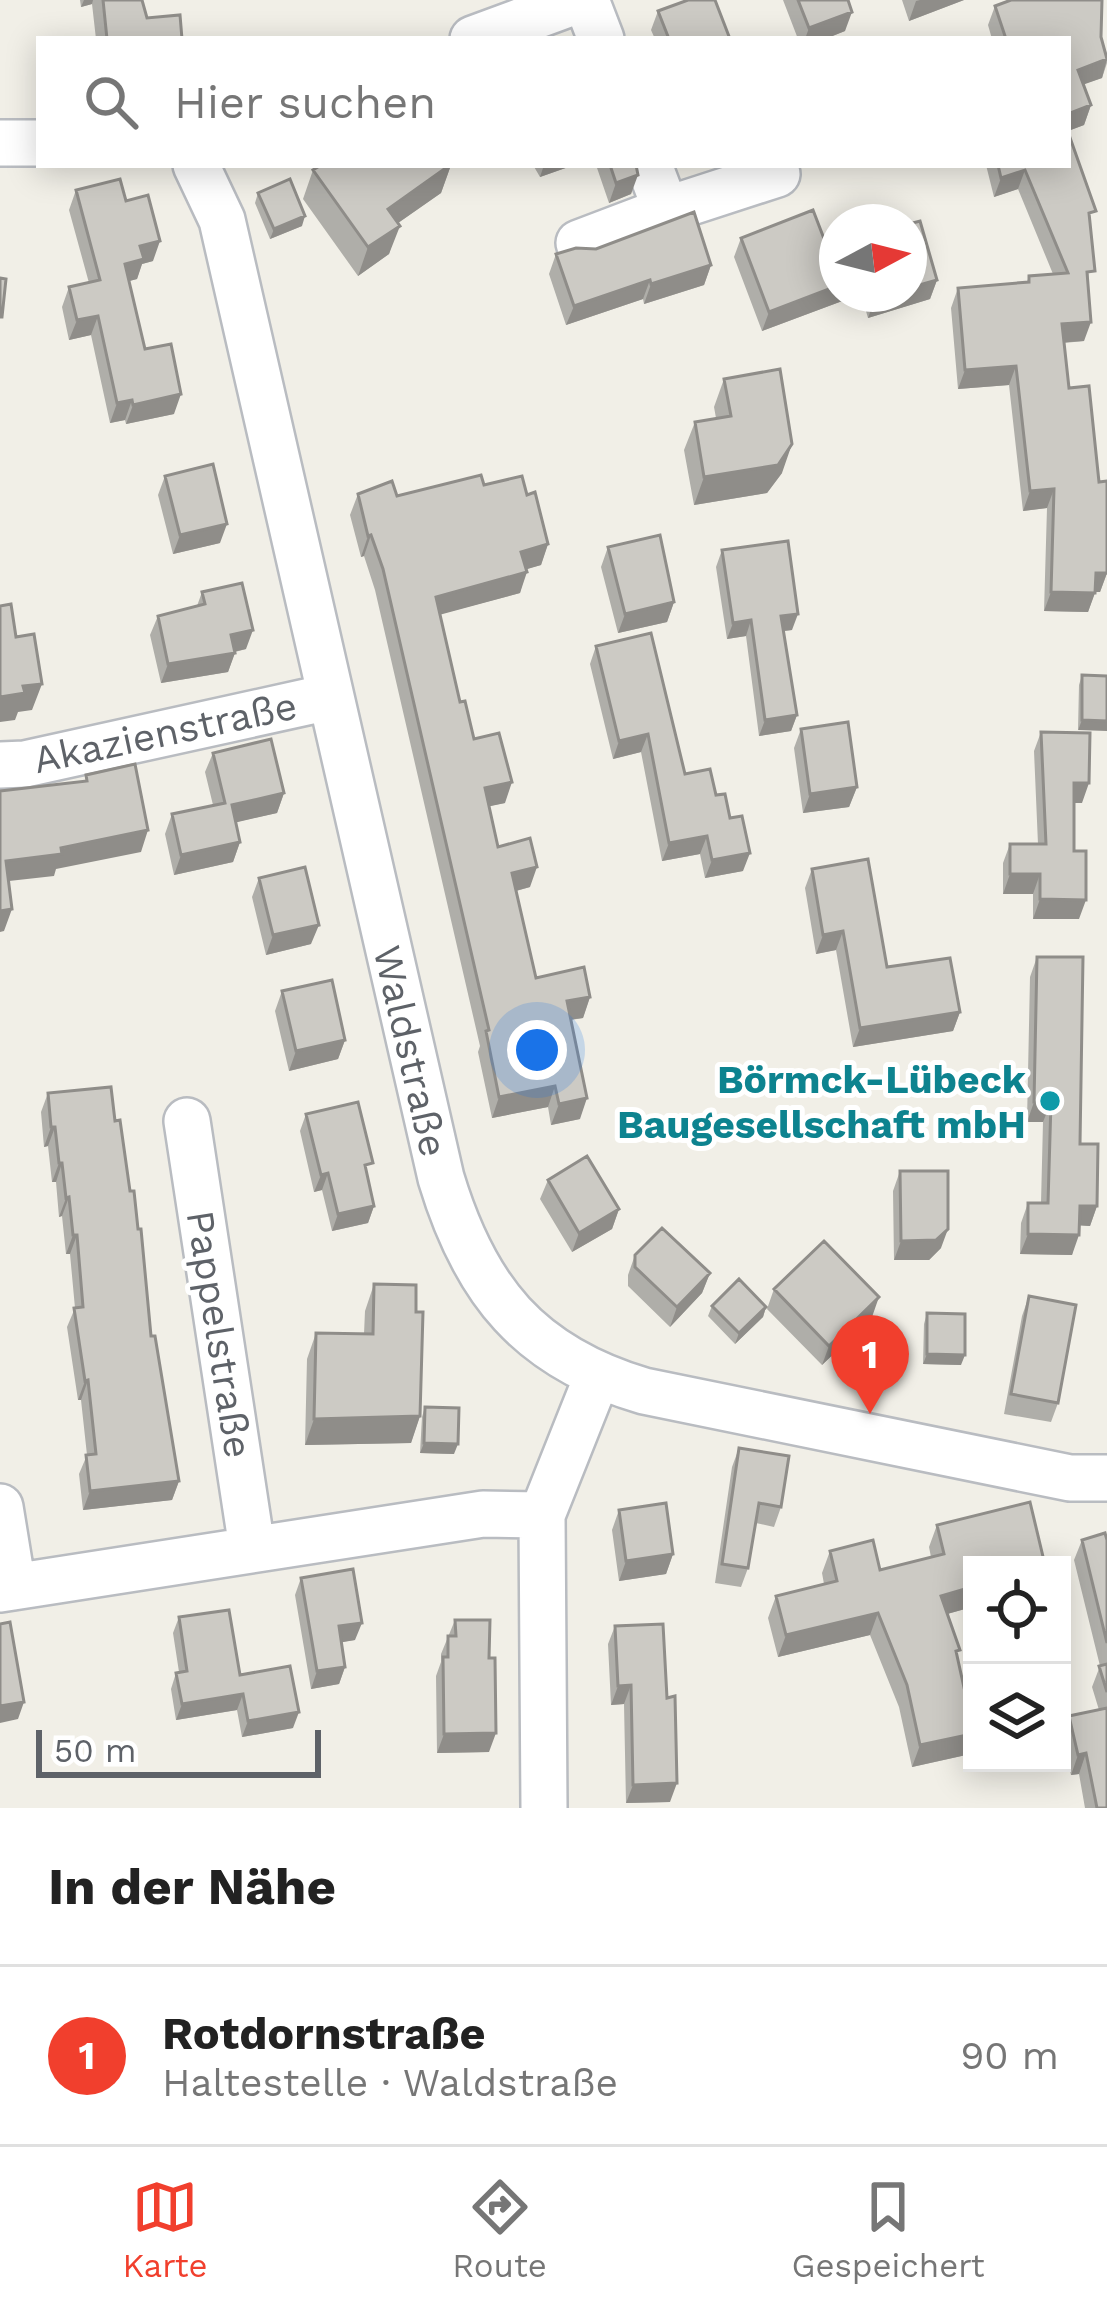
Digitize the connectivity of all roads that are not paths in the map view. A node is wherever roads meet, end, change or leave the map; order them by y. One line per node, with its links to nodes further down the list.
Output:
1 (582, 0): 2 (street); 3 (street)
2 (480, 36)
3 (600, 36)
4 (0, 143): 5 (street)
5 (36, 143)
6 (197, 168): 11 (street, Waldstraße)
7 (650, 168): 9 (street)
8 (777, 174): 9 (street)
9 (666, 210): 10 (street)
10 (579, 243)
11 (329, 697): 12 (street, Akazienstraße); 14 (street, Waldstraße)
12 (0, 765)
13 (187, 1121): 18 (street, Pappelstraße)
14 (597, 1377): 15 (street, Waldstraße); 17 (street)
15 (1107, 1478)
16 (0, 1507): 19 (street)
17 (542, 1515): 18 (street); 20 (street)
18 (252, 1548): 19 (street)
19 (6, 1588)
20 (544, 1808)

